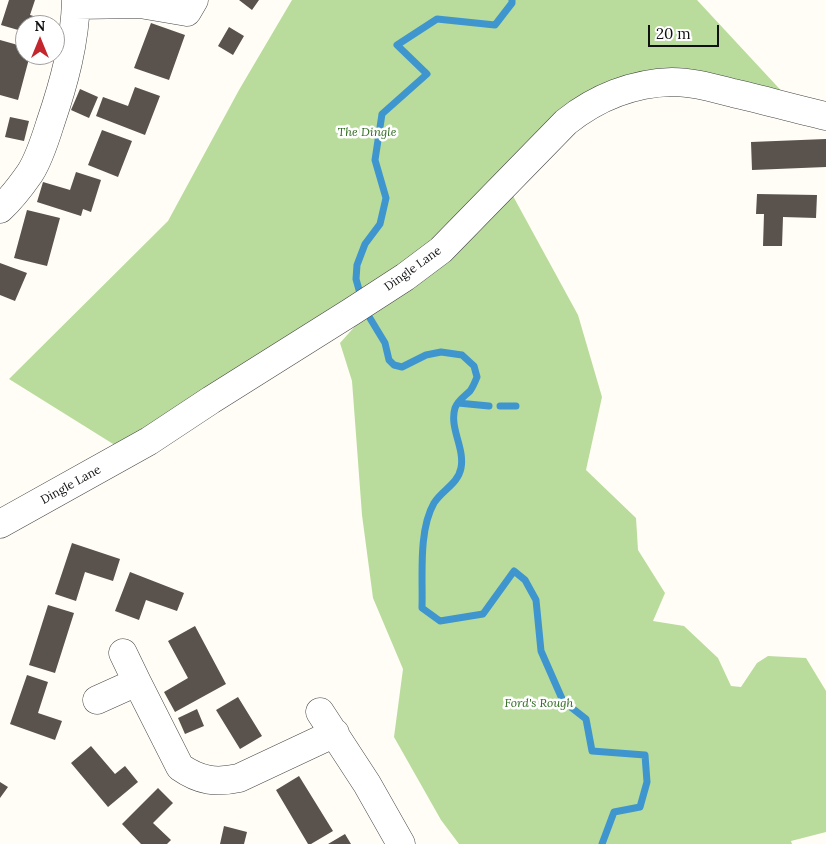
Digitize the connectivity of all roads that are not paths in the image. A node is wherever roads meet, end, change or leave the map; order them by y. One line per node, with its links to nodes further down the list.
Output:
1 (194, 0): 2 (street)
2 (76, 3): 4 (street)
3 (826, 116): 5 (street, Dingle Lane)
4 (0, 208)
5 (0, 524)
6 (122, 653): 7 (street)
7 (137, 682): 8 (street); 9 (street)
8 (97, 700)
9 (401, 844)

